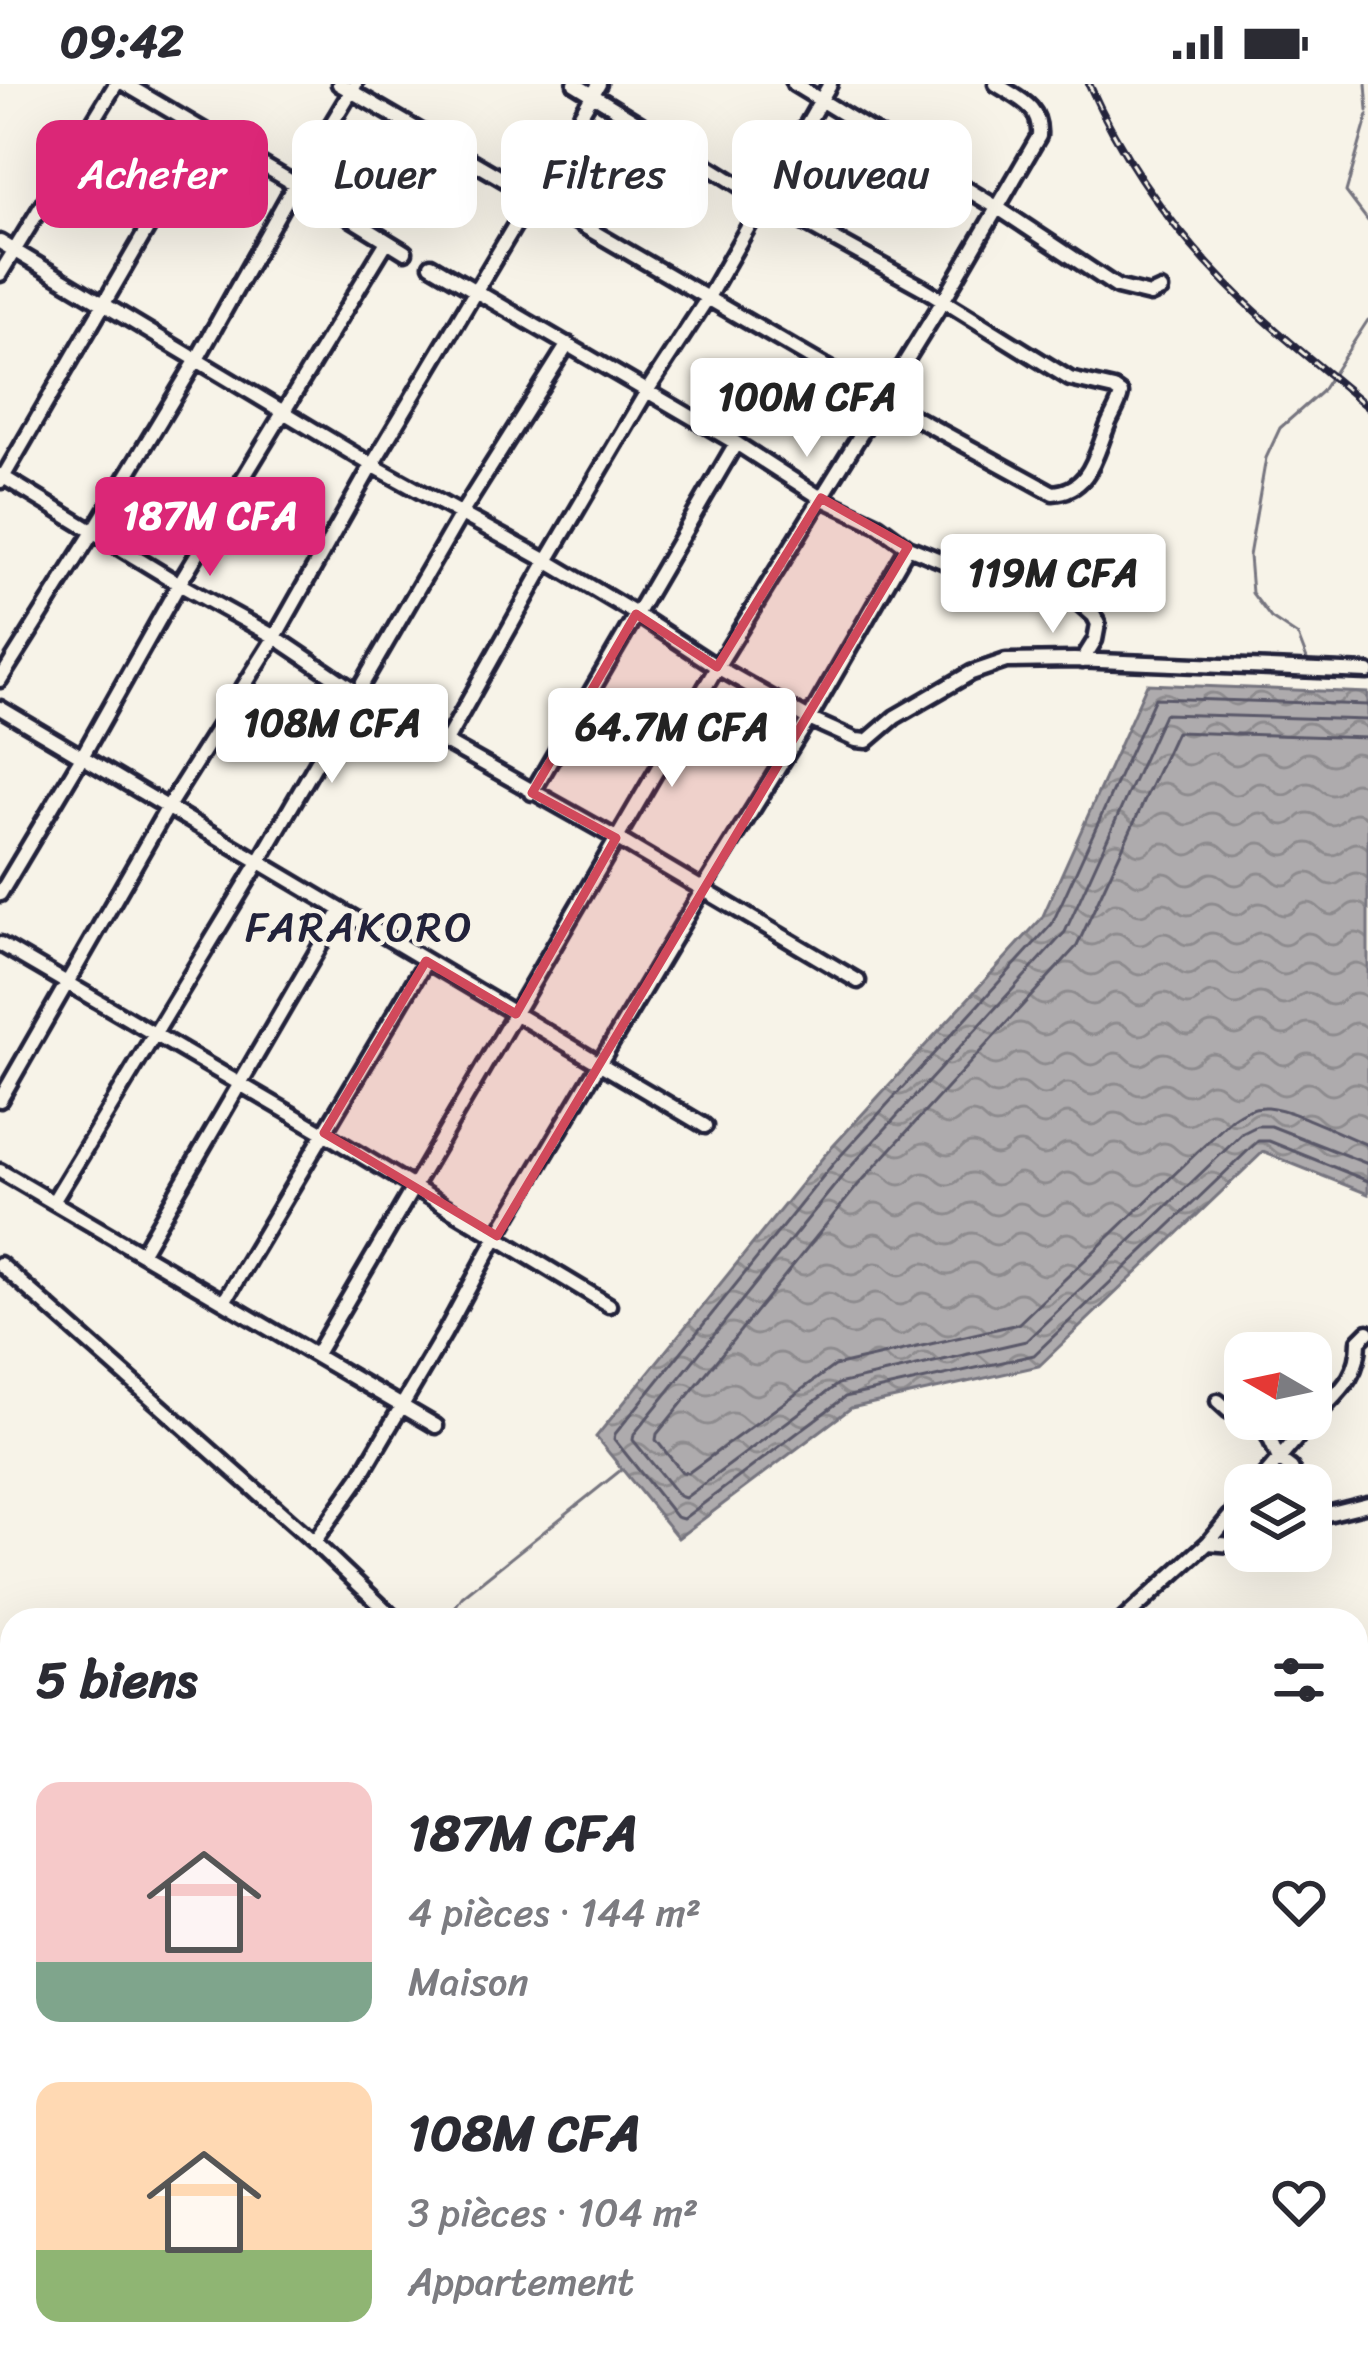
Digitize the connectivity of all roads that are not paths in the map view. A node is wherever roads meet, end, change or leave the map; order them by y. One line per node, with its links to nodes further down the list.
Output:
1 (116, 84): 26 (street)
2 (125, 84): 10 (street)
3 (575, 84): 8 (street)
4 (794, 84): 9 (street)
5 (830, 84): 9 (street)
6 (996, 84): 17 (street)
7 (349, 86): 11 (street); 14 (street)
8 (596, 89): 12 (street); 15 (street)
9 (821, 100): 13 (street); 17 (street)
10 (186, 120)
11 (330, 120)
12 (577, 120)
13 (809, 120)
14 (501, 177)
15 (732, 179)
16 (292, 189): 36 (street)
17 (998, 208): 31 (street); 33 (street)
18 (148, 228): 34 (street)
19 (364, 228): 25 (street)
20 (513, 228): 30 (street)
21 (588, 228): 32 (street)
22 (747, 228): 32 (street)
23 (812, 228): 33 (street)
24 (0, 242): 26 (street)
25 (386, 242): 27 (street); 39 (street)
26 (14, 251): 29 (street); 34 (street)
27 (405, 252)
28 (431, 265): 30 (street)
29 (0, 274)
30 (476, 290): 35 (street); 41 (street)
31 (1161, 290)
32 (707, 299): 37 (street); 38 (street)
33 (943, 302): 38 (street); 38 (street)
34 (102, 305): 36 (street); 42 (street)
35 (568, 344): 37 (street); 44 (street)
36 (196, 361): 39 (street); 45 (street)
37 (647, 391): 40 (street); 47 (street)
38 (883, 400): 43 (street)
39 (284, 413): 41 (street); 48 (street)
40 (736, 443): 43 (street); 49 (street)
41 (372, 465): 44 (street); 50 (street)
42 (1, 478): 45 (street)
43 (821, 498): 46 (street); 52 (street)
44 (461, 514): 47 (street); 55 (street)
45 (93, 532): 48 (street); 54 (street)
46 (908, 548): 51 (street); 57 (street)
47 (547, 561): 49 (street); 58 (street)
48 (179, 584): 50 (street); 59 (street)
49 (636, 614): 52 (street); 60 (street)
50 (275, 637): 55 (street); 61 (street)
51 (1082, 661): 53 (street); 57 (street)
52 (717, 667): 57 (street); 62 (street)
53 (1368, 672)
54 (0, 680)
55 (358, 693): 58 (street); 63 (street)
56 (0, 708): 59 (street)
57 (809, 719): 64 (street)
58 (445, 743): 60 (street)
59 (83, 755): 61 (street); 65 (street)
60 (532, 793): 62 (street)
61 (169, 805): 63 (street); 70 (street)
62 (616, 838): 64 (street); 71 (street)
63 (259, 862): 66 (street); 72 (street)
64 (702, 891): 69 (street); 73 (street)
65 (0, 894)
66 (341, 910): 68 (street); 74 (street)
67 (0, 944): 70 (street)
68 (426, 961): 71 (street); 77 (street)
69 (858, 981)
70 (65, 982): 72 (street); 75 (street)
71 (516, 1014): 73 (street); 79 (street)
72 (154, 1034): 74 (street); 80 (street)
73 (601, 1064): 76 (street); 81 (street)
74 (239, 1083): 77 (street); 82 (street)
75 (0, 1100)
76 (705, 1126)
77 (324, 1133): 79 (street); 84 (street)
78 (0, 1171): 80 (street)
79 (414, 1188): 81 (street); 87 (street)
80 (53, 1202): 82 (street)
81 (496, 1236): 85 (street); 89 (street)
82 (142, 1252): 84 (street)
83 (0, 1264): 99 (street)
84 (225, 1300): 87 (street)
85 (609, 1305)
86 (1368, 1332): 93 (street)
87 (316, 1354): 89 (street)
88 (1218, 1401): 90 (street)
89 (401, 1407): 91 (street); 99 (street)
90 (1224, 1407)
91 (436, 1426)
92 (1270, 1440): 93 (street)
93 (1279, 1459): 94 (street); 95 (street)
94 (1275, 1464)
95 (1286, 1464)
96 (1368, 1504): 97 (street)
97 (1332, 1513)
98 (1224, 1524): 100 (street)
99 (314, 1542): 102 (street)
100 (1208, 1543): 101 (street); 103 (street)
101 (1224, 1544)
102 (383, 1608)
103 (1134, 1608)

